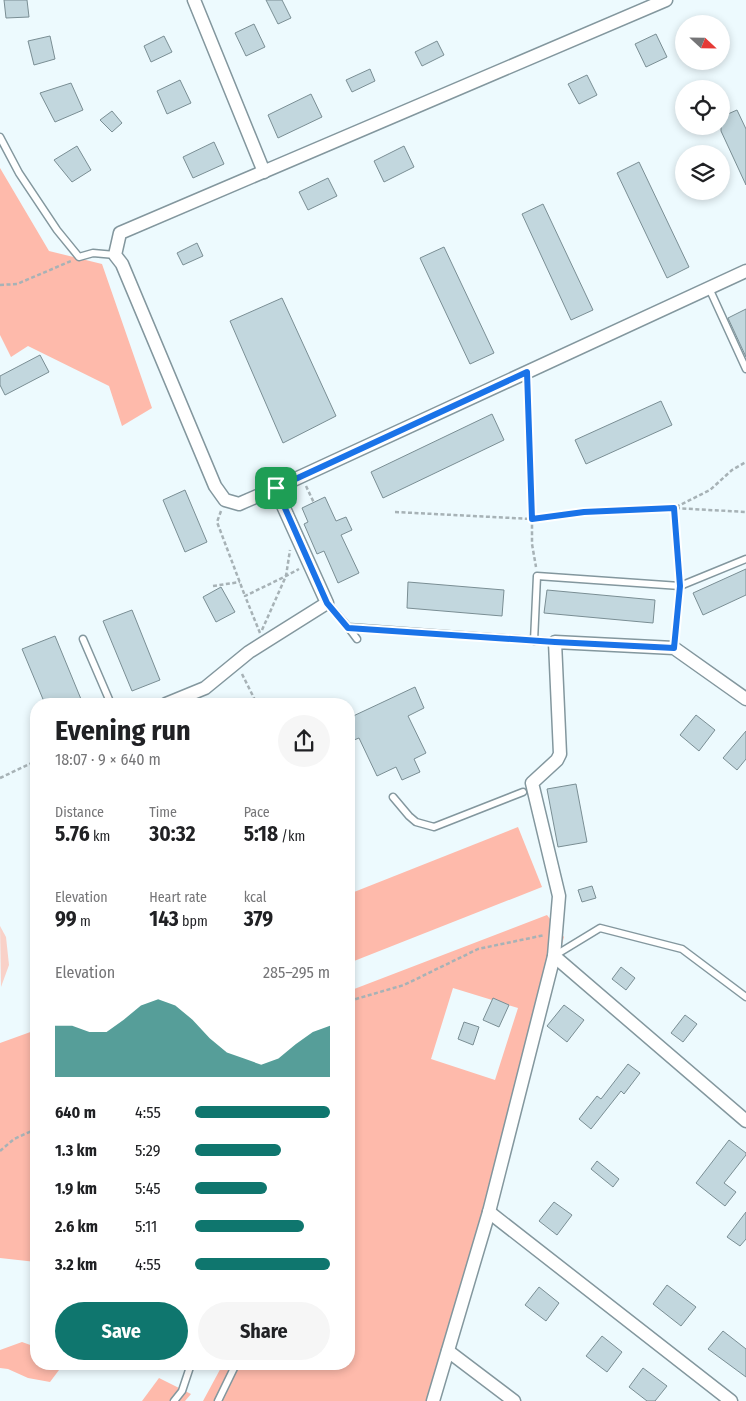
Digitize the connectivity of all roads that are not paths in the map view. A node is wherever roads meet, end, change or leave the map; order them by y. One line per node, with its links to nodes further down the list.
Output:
1 (194, 0): 4 (street)
2 (666, 0): 4 (street)
3 (0, 137): 5 (lane)
4 (264, 172): 5 (street)
5 (115, 255): 9 (street)
6 (746, 271): 7 (street)
7 (709, 288): 8 (lane); 9 (street)
8 (746, 369)
9 (276, 488): 11 (street)
10 (746, 559): 15 (lane)
11 (327, 603): 12 (lane); 18 (street)
12 (348, 628): 14 (lane); 15 (lane)
13 (83, 639): 17 (lane)
14 (357, 639)
15 (534, 641): 16 (lane)
16 (555, 642): 19 (street); 22 (street)
17 (108, 698)
18 (181, 698)
19 (746, 699)
20 (523, 792): 21 (lane)
21 (393, 797)
22 (554, 956): 23 (lane); 24 (street); 25 (street)
23 (746, 997)
24 (746, 1121)
25 (489, 1212): 26 (street); 33 (street)
26 (448, 1351): 31 (street); 32 (street)
27 (189, 1370): 29 (lane)
28 (233, 1370): 30 (lane)
29 (174, 1401)
30 (218, 1401)
31 (433, 1401)
32 (514, 1401)
33 (731, 1401)

